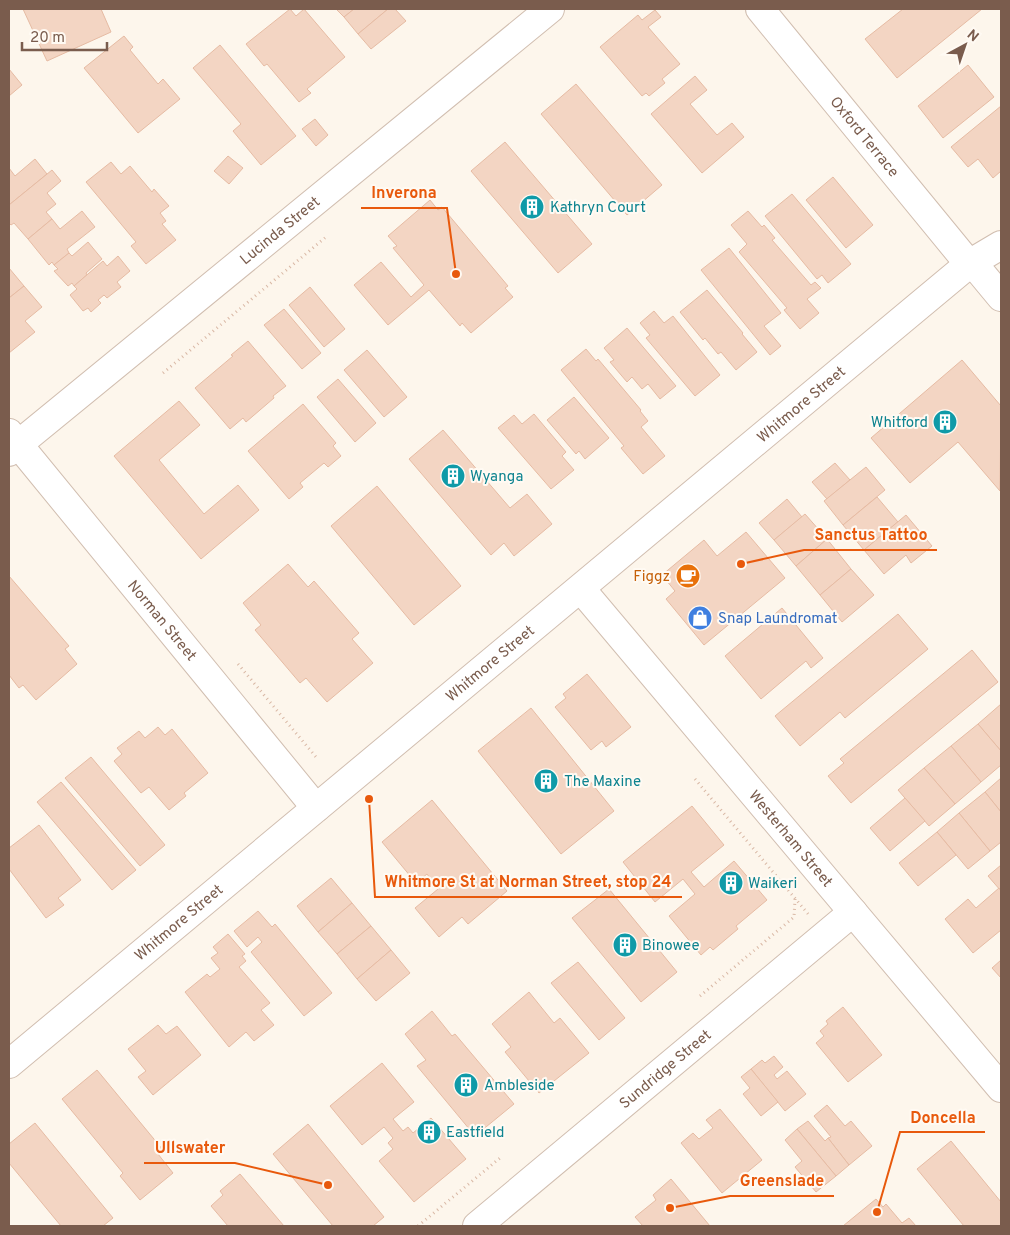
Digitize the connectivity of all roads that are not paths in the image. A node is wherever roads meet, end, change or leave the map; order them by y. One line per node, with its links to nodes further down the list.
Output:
1 (550, 9): 7 (street, Lucinda Street)
2 (760, 9): 5 (street, Oxford Terrace)
3 (1001, 230): 5 (street, Whitmore Street)
4 (1001, 245): 5 (street, Whitmore Street)
5 (970, 263): 6 (street, Oxford Terrace); 8 (street, Whitmore Street)
6 (1001, 296)
7 (12, 443): 9 (street, Norman Street)
8 (582, 589): 9 (street, Whitmore Street); 10 (street, Westerham Street)
9 (316, 808): 11 (street, Whitmore Street)
10 (853, 912): 12 (street, Westerham Street); 13 (street, Sundridge Street)
11 (9, 1064)
12 (1001, 1088)
13 (478, 1226)

